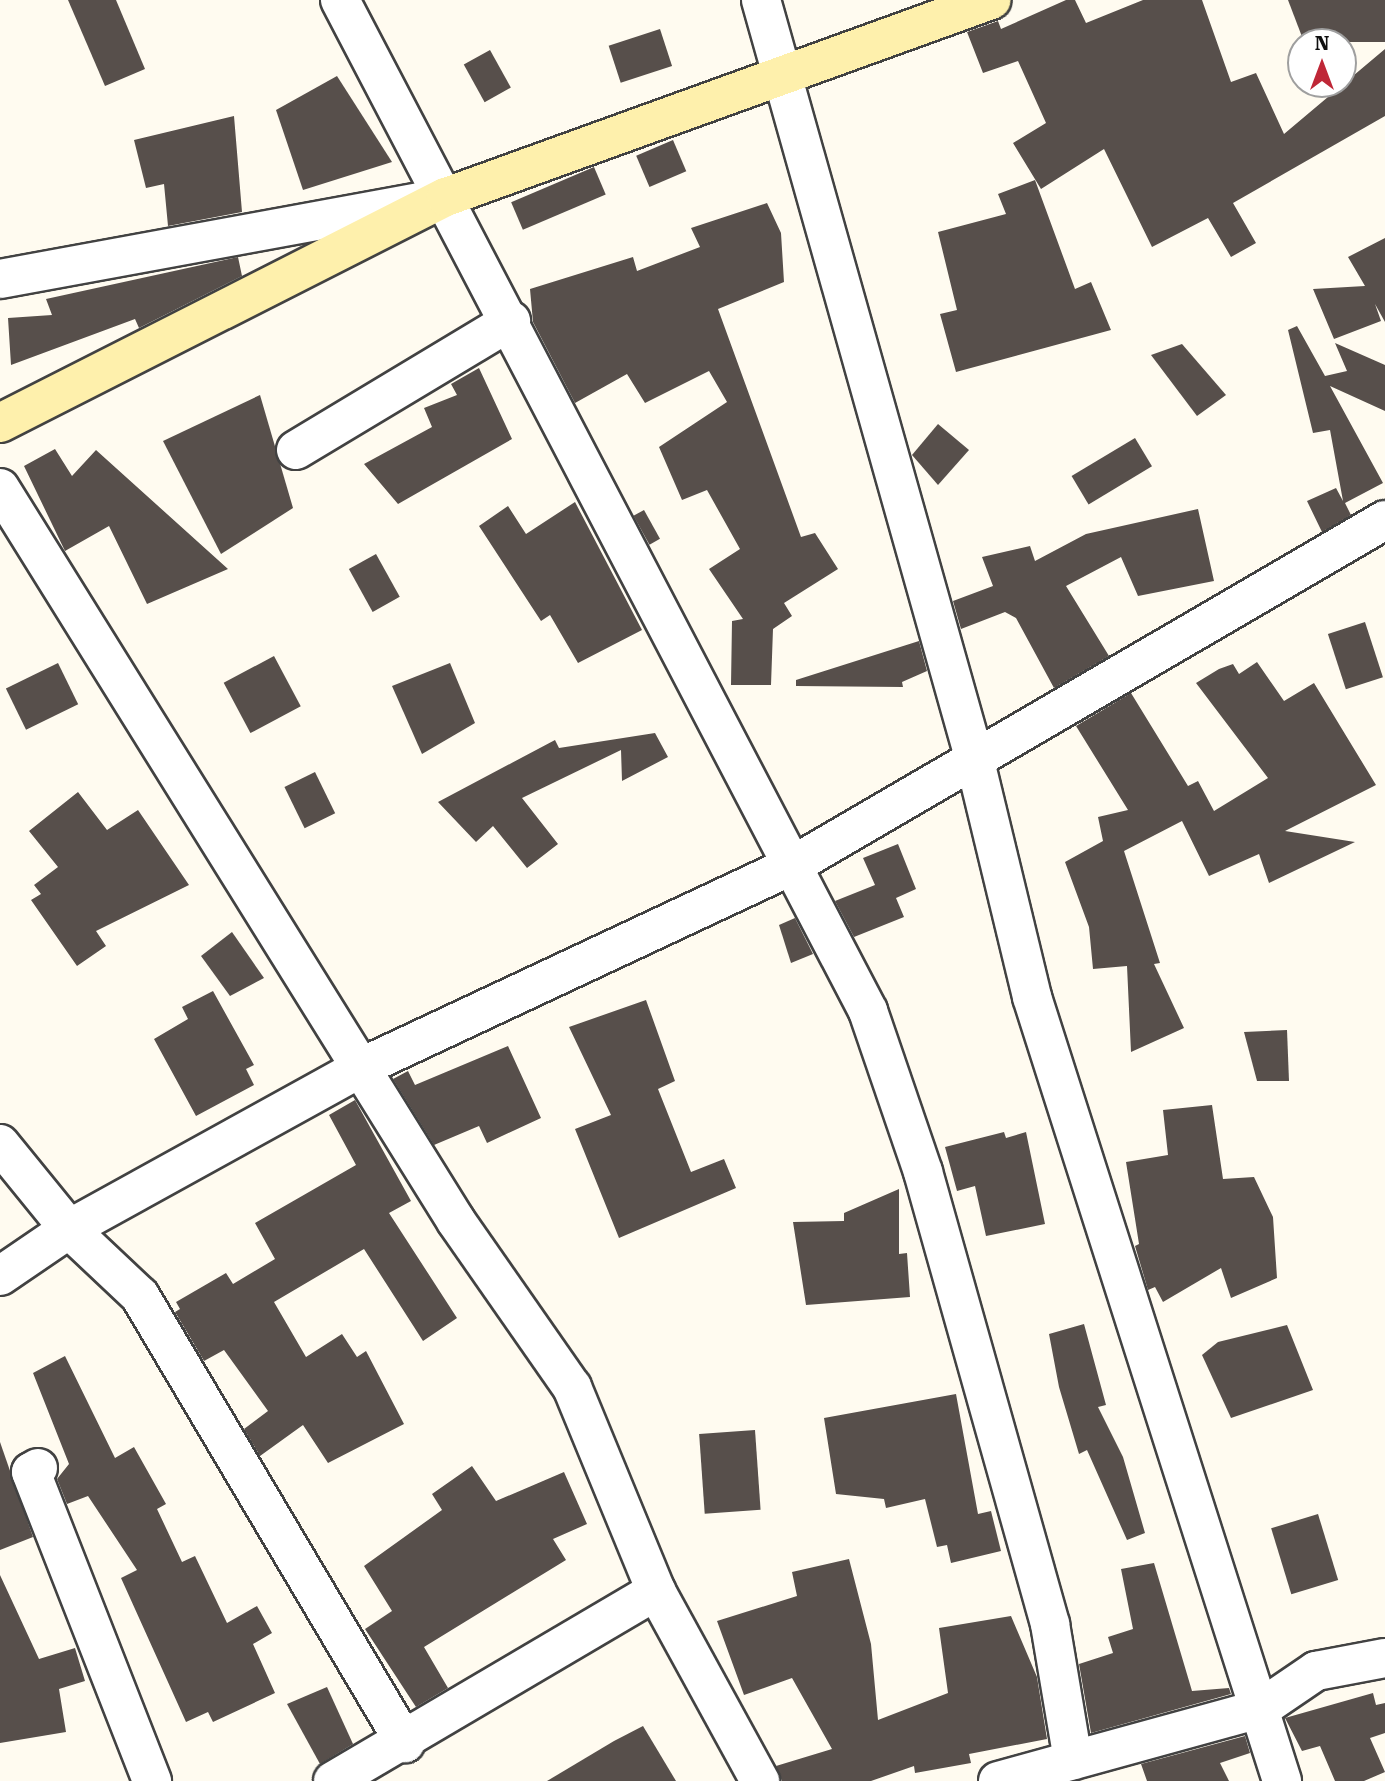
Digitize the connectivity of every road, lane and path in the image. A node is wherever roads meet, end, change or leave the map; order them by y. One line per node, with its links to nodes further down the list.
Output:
1 (340, 0): 5 (street)
2 (761, 0): 4 (street)
3 (991, 0): 4 (street)
4 (783, 78): 5 (street); 12 (street)
5 (446, 197): 6 (street); 7 (street); 8 (street)
6 (0, 279)
7 (511, 321): 9 (street); 13 (street)
8 (0, 423)
9 (296, 450)
10 (0, 488): 14 (street)
11 (1385, 520): 12 (street)
12 (974, 757): 13 (street); 21 (street)
13 (795, 864): 14 (street); 23 (street)
14 (364, 1066): 16 (street); 19 (street)
15 (0, 1144): 16 (street)
16 (69, 1229): 17 (street); 22 (street)
17 (0, 1276)
18 (38, 1468): 24 (street)
19 (656, 1591): 22 (street); 26 (street)
20 (1385, 1658): 21 (street)
21 (1260, 1709): 23 (street); 28 (street)
22 (405, 1743): 25 (street)
23 (1073, 1759): 27 (street)
24 (152, 1781)
25 (332, 1781)
26 (760, 1781)
27 (998, 1781)
28 (1282, 1781)

